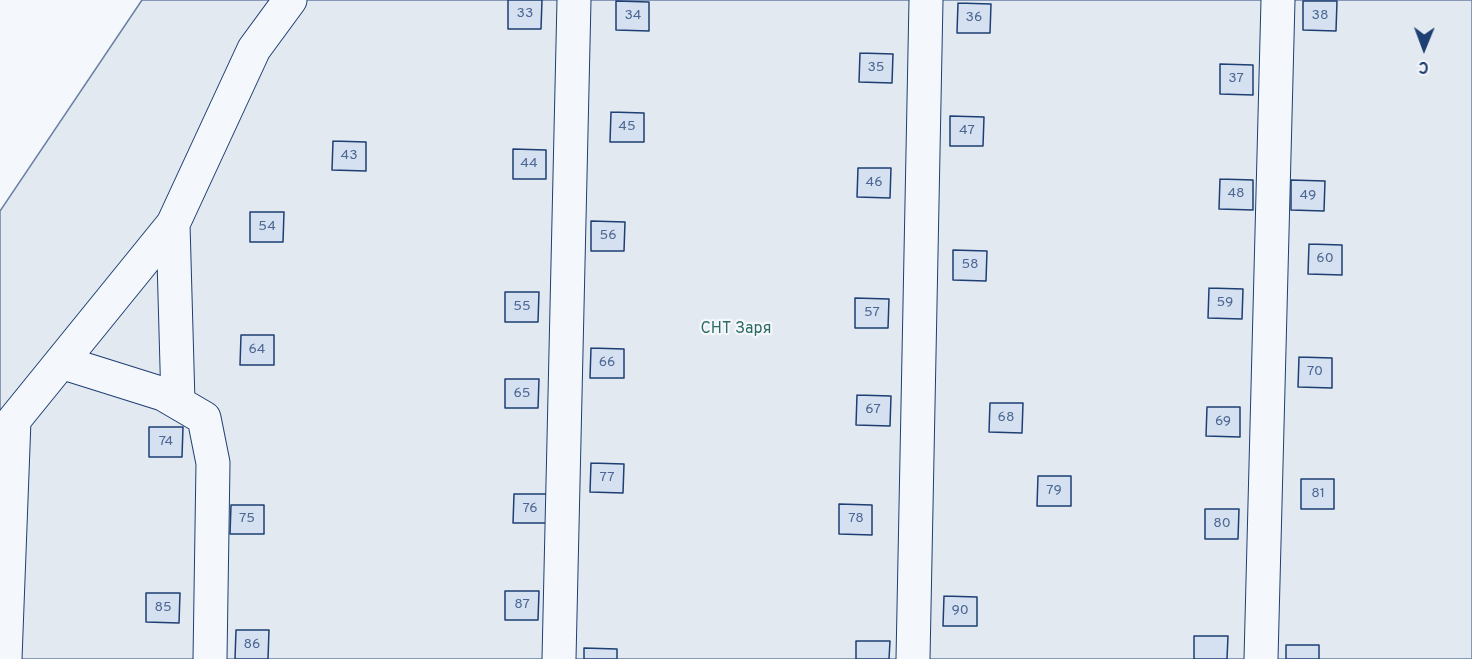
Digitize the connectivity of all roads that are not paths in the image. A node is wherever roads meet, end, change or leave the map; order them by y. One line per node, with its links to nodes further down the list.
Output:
1 (290, 0): 5 (street)
2 (574, 0): 10 (street)
3 (926, 0): 11 (street)
4 (1278, 0): 12 (street)
5 (173, 224): 6 (street); 7 (street)
6 (61, 362): 7 (street); 8 (street)
7 (178, 402): 9 (street)
8 (5, 659)
9 (210, 659)
10 (559, 659)
11 (913, 659)
12 (1261, 659)

